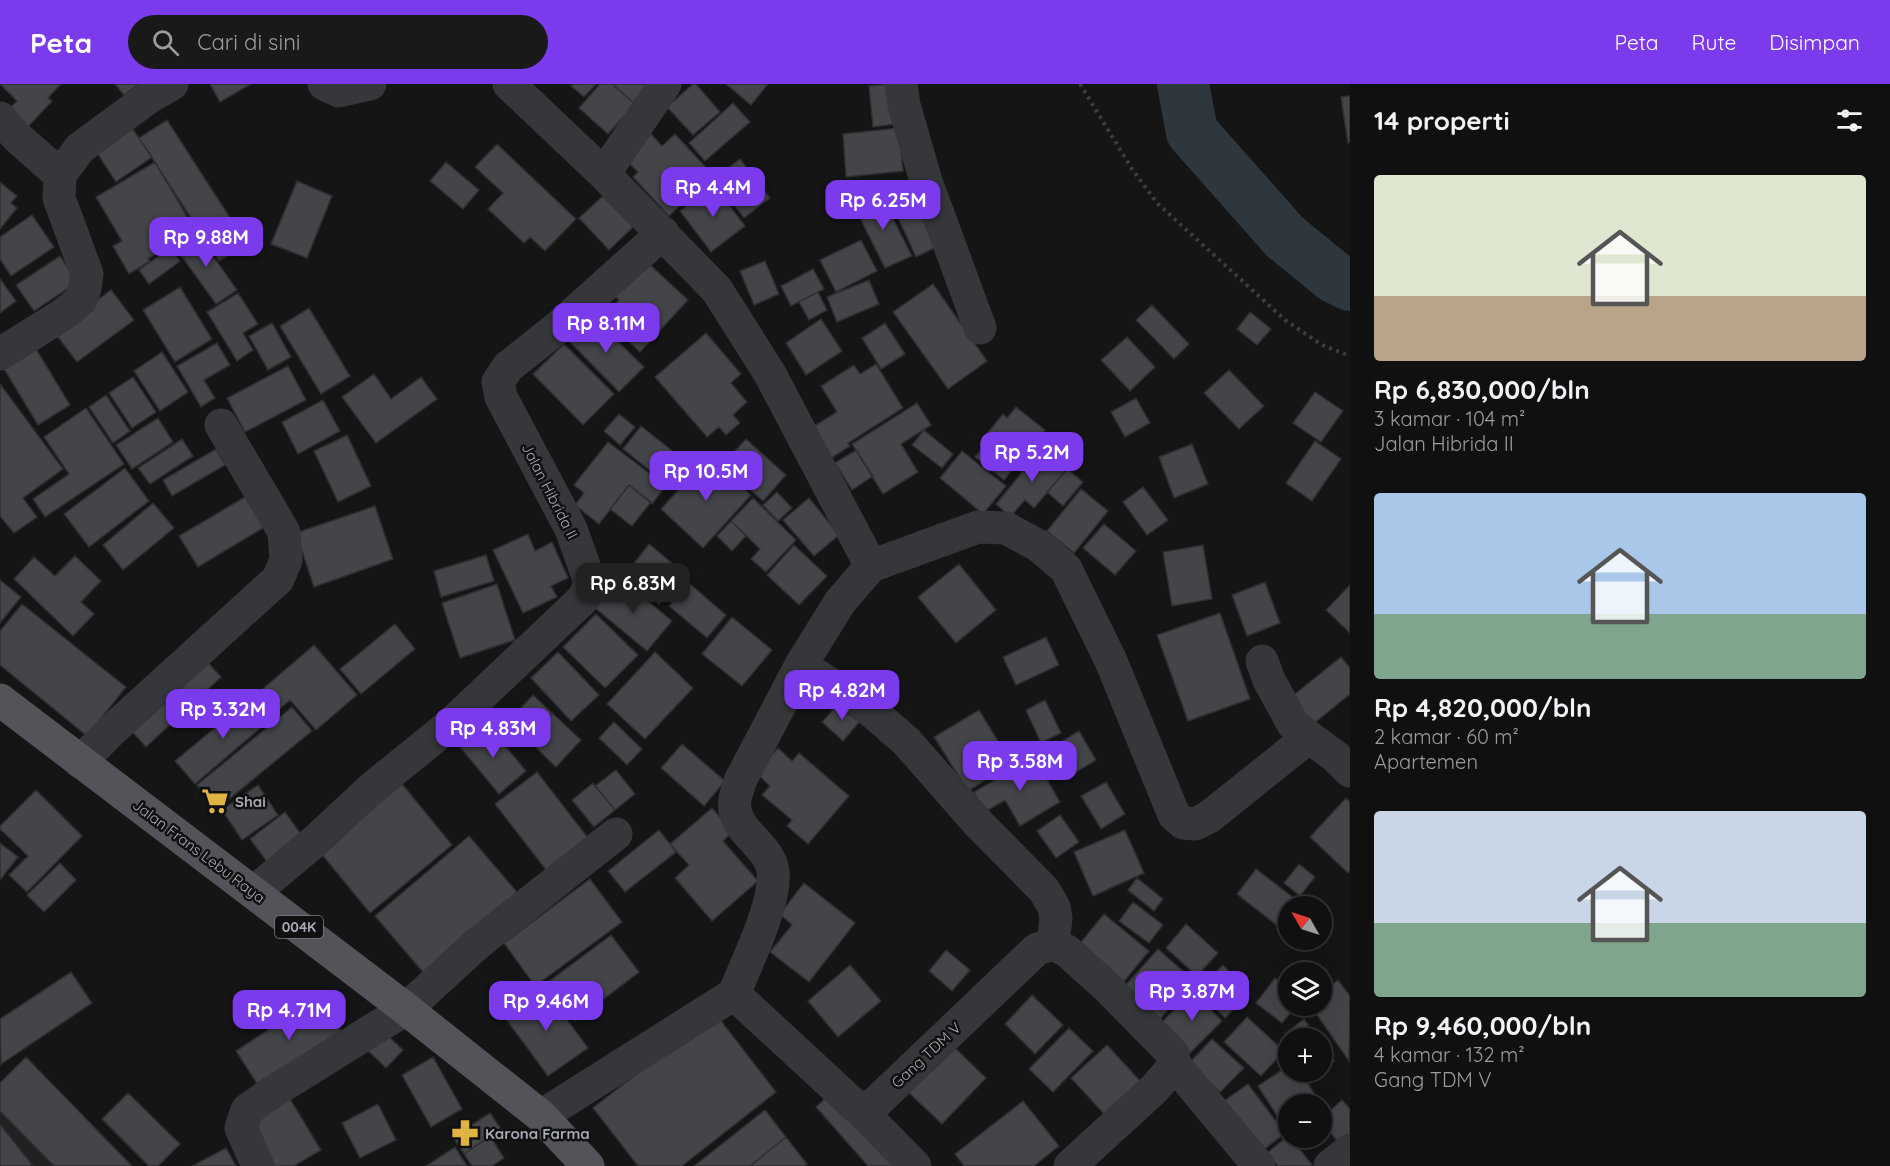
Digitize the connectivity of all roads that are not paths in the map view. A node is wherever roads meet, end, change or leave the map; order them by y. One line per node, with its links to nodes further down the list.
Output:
1 (172, 84): 9 (street)
2 (324, 84): 3 (street)
3 (370, 84)
4 (509, 84): 8 (street)
5 (665, 84): 8 (street)
6 (901, 84): 11 (street)
7 (0, 118): 9 (street)
8 (604, 174): 10 (street)
9 (60, 175): 12 (street)
10 (663, 233): 14 (street); 22 (street, Jalan Hibrida II)
11 (980, 328)
12 (0, 354)
13 (221, 425): 19 (street)
14 (871, 566): 16 (street); 18 (street)
15 (1262, 661): 18 (street)
16 (801, 665): 23 (street); 24 (street)
17 (0, 700): 19 (main road, Jalan Frans Lebu Raya / 004K)
18 (1309, 737): 20 (street)
19 (80, 762): 22 (main road, Jalan Frans Lebu Raya / 004K)
20 (1350, 771)
21 (616, 834): 25 (street)
22 (254, 892): 25 (main road, Jalan Frans Lebu Raya / 004K)
23 (1053, 944): 26 (street); 27 (street, Gang TDM V)
24 (734, 994): 27 (street); 28 (street)
25 (406, 1009): 28 (main road, Jalan Frans Lebu Raya / 004K); 30 (street)
26 (1175, 1065): 33 (street); 34 (street)
27 (864, 1114): 32 (street)
28 (541, 1116): 31 (main road, Jalan Frans Lebu Raya / 004K)
29 (1350, 1150): 35 (street)
30 (258, 1166)
31 (588, 1166)
32 (915, 1166)
33 (1070, 1166)
34 (1259, 1166)
35 (1330, 1166)

